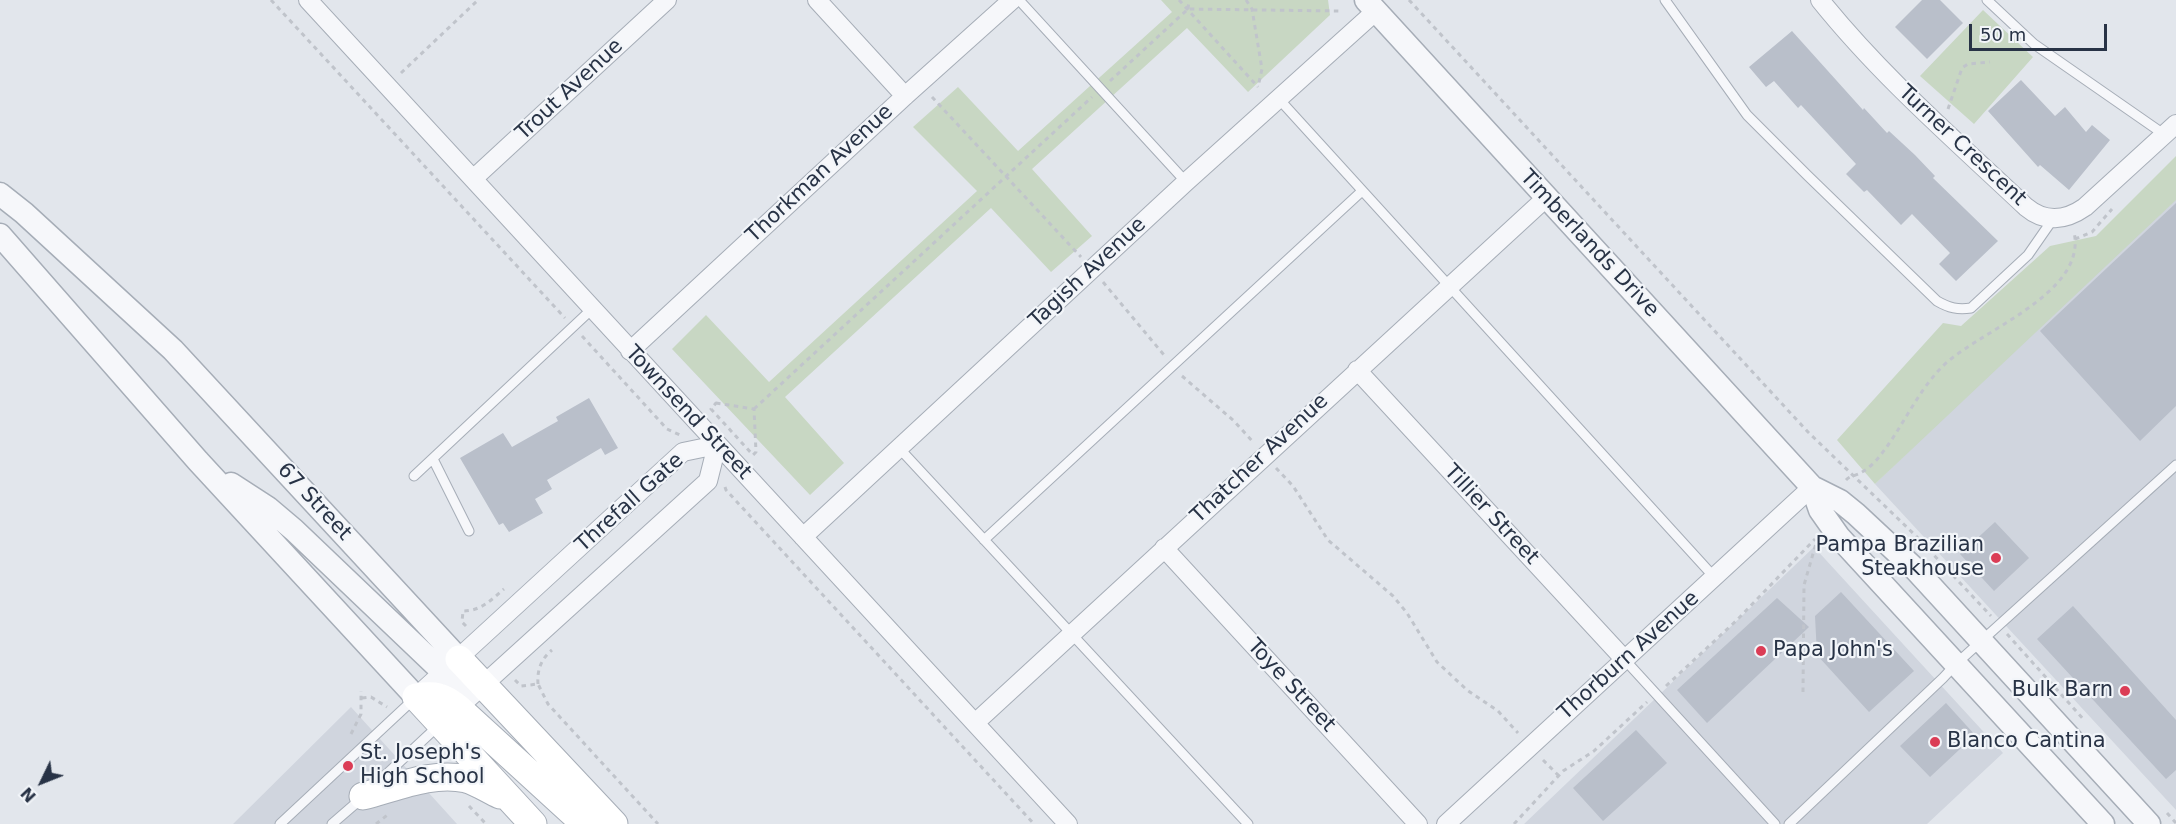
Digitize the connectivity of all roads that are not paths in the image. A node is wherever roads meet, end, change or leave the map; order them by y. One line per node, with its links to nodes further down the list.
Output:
1 (308, 0): 13 (street, Townsend Street)
2 (667, 0): 13 (street, Trout Avenue)
3 (817, 0): 10 (street)
4 (1012, 0): 10 (street, Thorkman Avenue)
5 (1019, 0): 14 (lane)
6 (1665, 0): 18 (lane)
7 (1820, 0): 18 (street, Turner Crescent)
8 (1986, 0): 12 (lane)
9 (1371, 5): 11 (street, Tagish Avenue); 17 (street, Timberlands Drive)
10 (905, 96): 22 (street, Thorkman Avenue)
11 (1278, 98): 14 (street, Tagish Avenue); 15 (lane)
12 (2170, 130): 18 (street)
13 (473, 179): 21 (street, Townsend Street)
14 (1186, 182): 25 (street, Tagish Avenue)
15 (1362, 190): 20 (lane); 33 (lane)
16 (0, 194): 40 (street, 67 Street)
17 (1547, 197): 20 (street, Thatcher Avenue); 30 (street, Timberlands Drive)
18 (2061, 218)
19 (0, 235): 27 (street)
20 (1449, 286): 23 (street, Thatcher Avenue); 35 (lane)
21 (592, 309): 22 (street, Townsend Street); 26 (lane)
22 (630, 351): 24 (street, Townsend Street)
23 (1357, 370): 34 (street, Thatcher Avenue); 38 (street, Tillier Street)
24 (717, 445): 32 (street, Townsend Street); 40 (street, Threfall Gate); 41 (street, Threfall Gate)
25 (899, 448): 32 (street, Tagish Avenue); 33 (lane)
26 (433, 459): 29 (lane); 31 (lane)
27 (198, 461): 40 (street); 42 (street)
28 (2176, 465): 37 (lane)
29 (414, 476)
30 (1812, 487): 35 (street, Thorburn Avenue); 37 (street, Timberlands Drive); 39 (street, Timberlands Drive)
31 (470, 531)
32 (803, 537): 44 (street, Townsend Street)
33 (984, 540): 36 (lane)
34 (1164, 548): 36 (street, Thatcher Avenue); 54 (street, Toye Street)
35 (1715, 578): 38 (street, Thorburn Avenue)
36 (1071, 634): 44 (street, Thatcher Avenue); 53 (lane)
37 (1982, 640): 39 (lane); 59 (street, Timberlands Drive)
38 (1624, 660): 55 (street, Thorburn Avenue); 56 (lane)
39 (1957, 663): 57 (lane); 58 (street, Timberlands Drive)
40 (452, 666): 41 (main road, 67 Street); 42 (street, Threfall Gate)
41 (484, 685): 43 (street, Threfall Gate); 51 (main road, 67 Street)
42 (416, 698): 43 (main road); 47 (lane)
43 (449, 716): 45 (lane); 46 (main road); 50 (main road)
44 (975, 723): 52 (street, Townsend Street)
45 (363, 796): 46 (main road); 48 (lane)
46 (511, 800): 49 (main road)
47 (280, 824)
48 (332, 824)
49 (533, 824)
50 (585, 824)
51 (614, 824)
52 (1068, 824)
53 (1248, 824)
54 (1418, 824)
55 (1446, 824)
56 (1775, 824)
57 (1789, 824)
58 (2103, 824)
59 (2149, 824)

